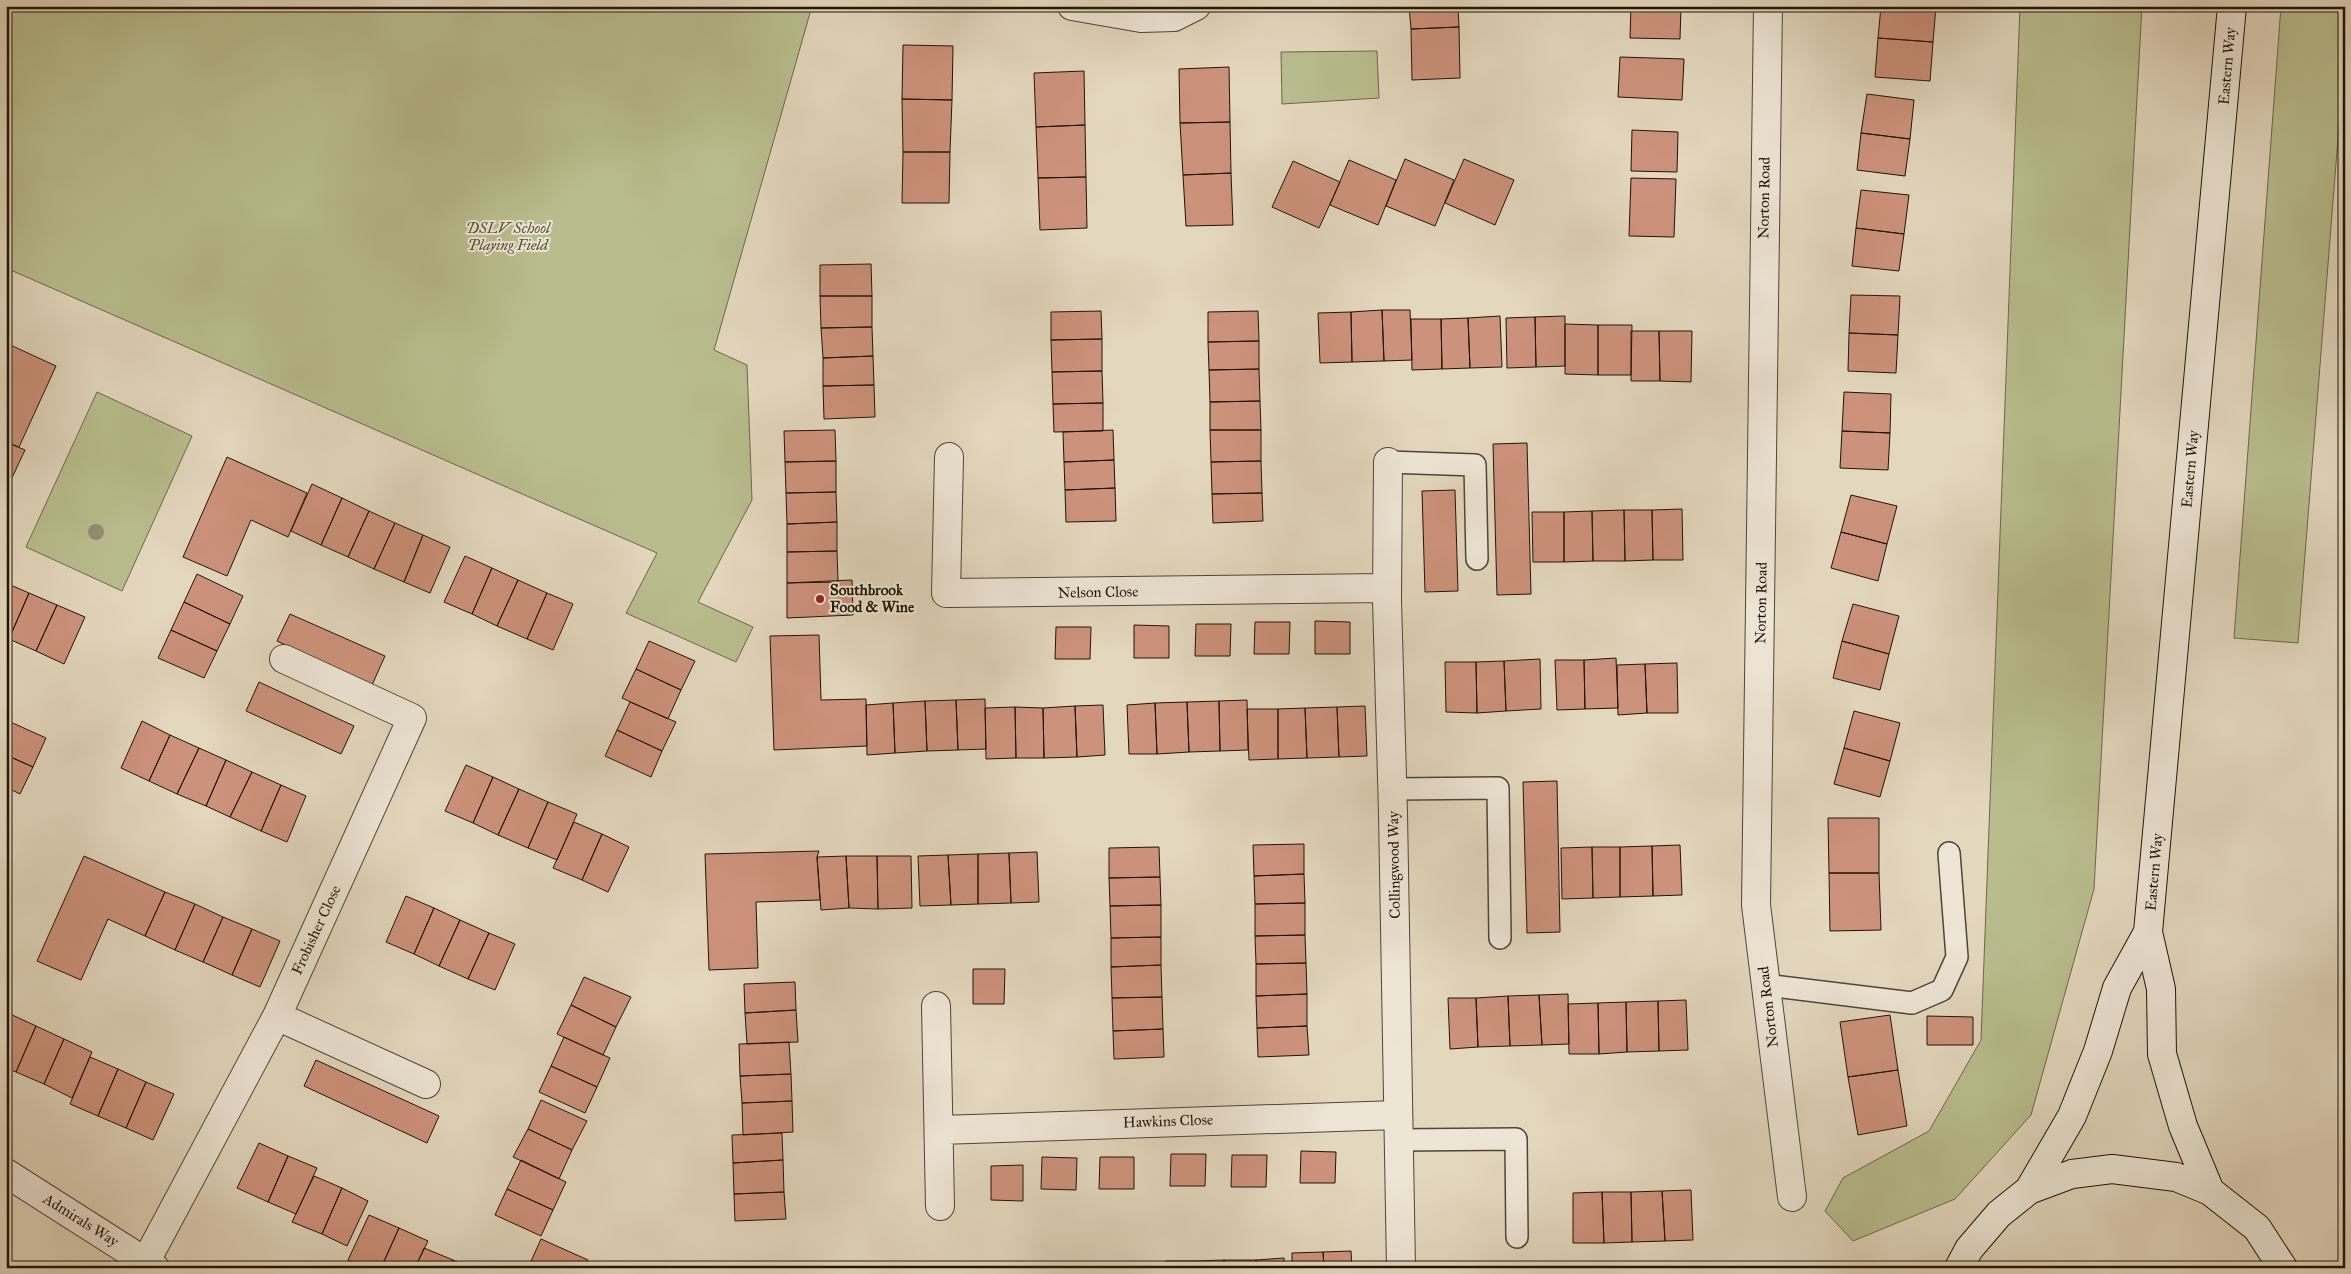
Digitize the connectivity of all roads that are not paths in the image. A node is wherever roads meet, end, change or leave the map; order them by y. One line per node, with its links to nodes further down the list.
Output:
1 (1072, 6): 2 (street)
2 (1196, 6)
3 (1768, 6): 14 (street, Norton Road)
4 (2232, 6): 12 (street, Eastern Way)
5 (949, 457): 8 (street, Nelson Close)
6 (1388, 462): 7 (lane); 8 (street, Collingwood Way)
7 (1477, 559)
8 (1386, 588): 10 (street, Collingwood Way)
9 (284, 659): 16 (street, Frobisher Close)
10 (1393, 789): 13 (lane); 18 (street, Collingwood Way)
11 (1949, 853): 14 (lane)
12 (2148, 932): 21 (street, Eastern Way); 22 (street, Eastern Way)
13 (1500, 938)
14 (1766, 985): 23 (street, Norton Road)
15 (936, 1006): 19 (street)
16 (276, 1016): 17 (street); 26 (street, Frobisher Close)
17 (426, 1084)
18 (1398, 1128): 19 (street, Hawkins Close); 25 (lane); 27 (street, Collingwood Way)
19 (939, 1130): 24 (street)
20 (6, 1173): 26 (street, Admirals Way)
21 (2029, 1190): 22 (street); 28 (street)
22 (2210, 1191): 29 (street)
23 (1792, 1197)
24 (940, 1206)
25 (1517, 1237)
26 (150, 1265)
27 (1401, 1268)
28 (1959, 1268)
29 (2283, 1268)

